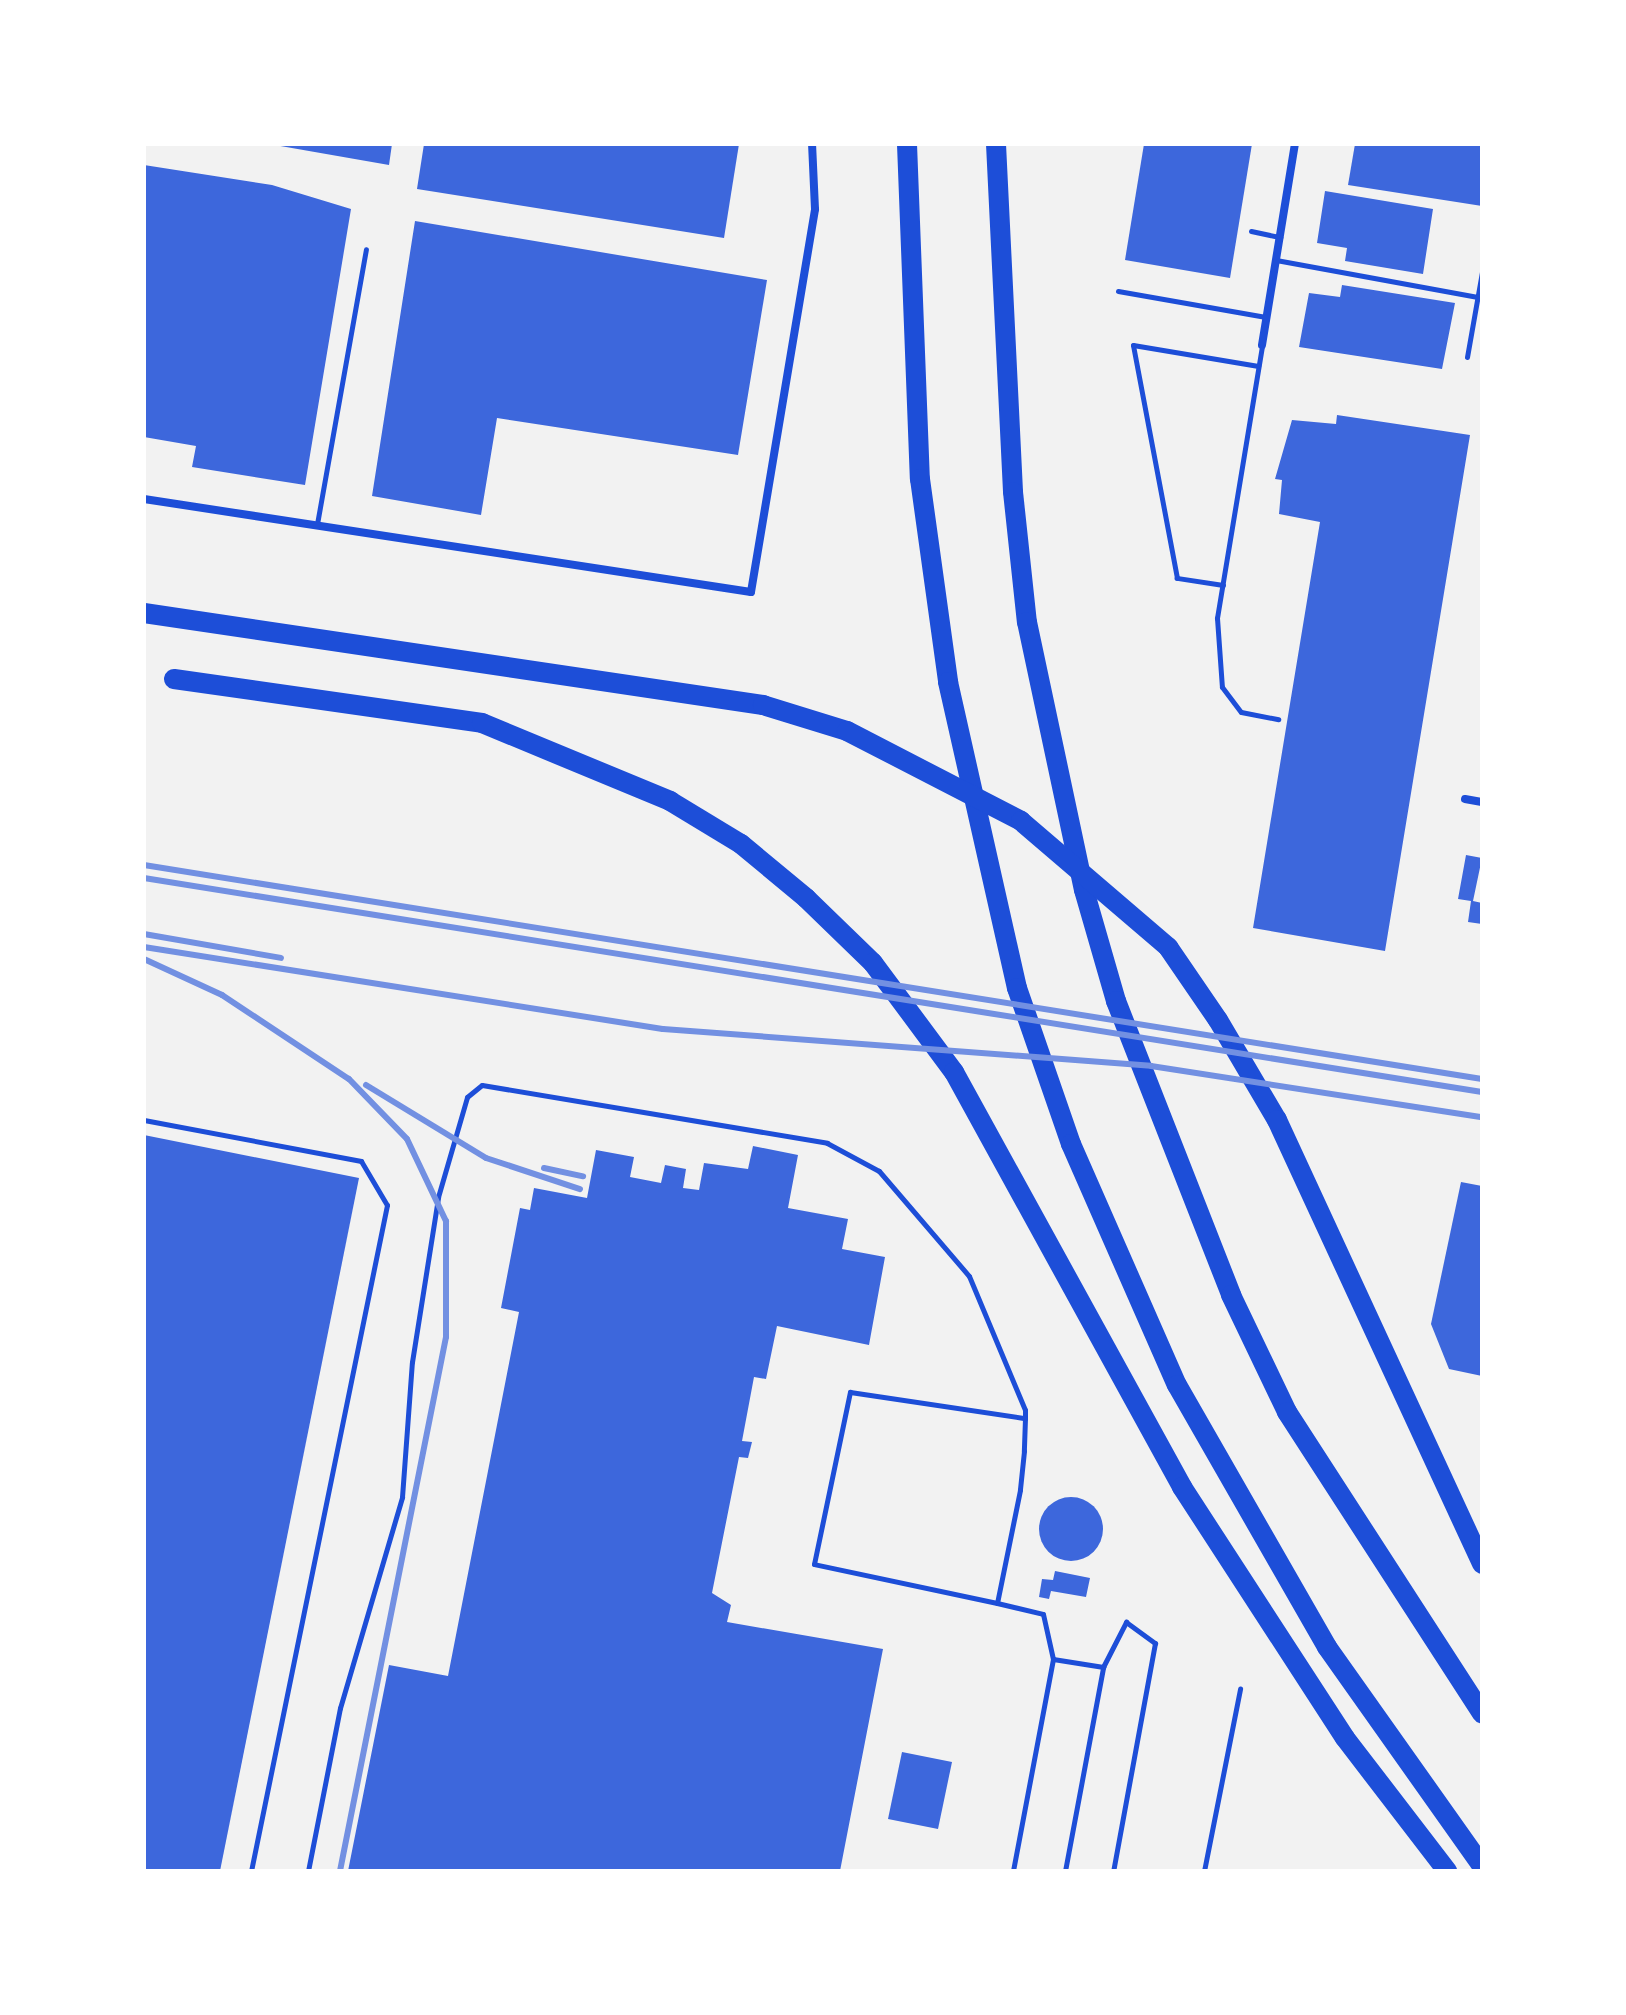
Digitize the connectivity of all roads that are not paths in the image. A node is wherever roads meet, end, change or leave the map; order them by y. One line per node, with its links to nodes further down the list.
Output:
1 (812, 144): 17 (street)
2 (907, 144): 32 (highway)
3 (996, 144): 31 (highway)
4 (1295, 144): 6 (street)
5 (1251, 231): 6 (lane)
6 (1280, 237): 8 (street)
7 (366, 249): 17 (lane)
8 (1276, 260): 11 (lane); 12 (street)
9 (1482, 272): 11 (lane)
10 (1118, 291): 12 (lane)
11 (1478, 297): 14 (lane)
12 (1266, 317): 13 (street)
13 (1262, 345): 15 (lane)
14 (1467, 357)
15 (1258, 366): 18 (lane); 18 (lane)
16 (144, 499): 17 (street)
17 (316, 525)
18 (1223, 585): 21 (lane)
19 (144, 613): 26 (highway)
20 (174, 679): 39 (highway)
21 (1278, 719)
22 (1465, 799): 23 (street)
23 (1482, 802)
24 (144, 1120): 33 (lane)
25 (1025, 1418): 27 (lane); 27 (lane); 34 (lane)
26 (1482, 1564)
27 (997, 1603): 28 (lane)
28 (1053, 1659): 29 (lane); 35 (lane)
29 (1103, 1667): 36 (lane); 37 (lane)
30 (1240, 1689): 38 (lane)
31 (1482, 1714)
32 (1482, 1866)
33 (251, 1871)
34 (308, 1871)
35 (1013, 1871)
36 (1065, 1871)
37 (1113, 1871)
38 (1204, 1871)
39 (1447, 1871)

